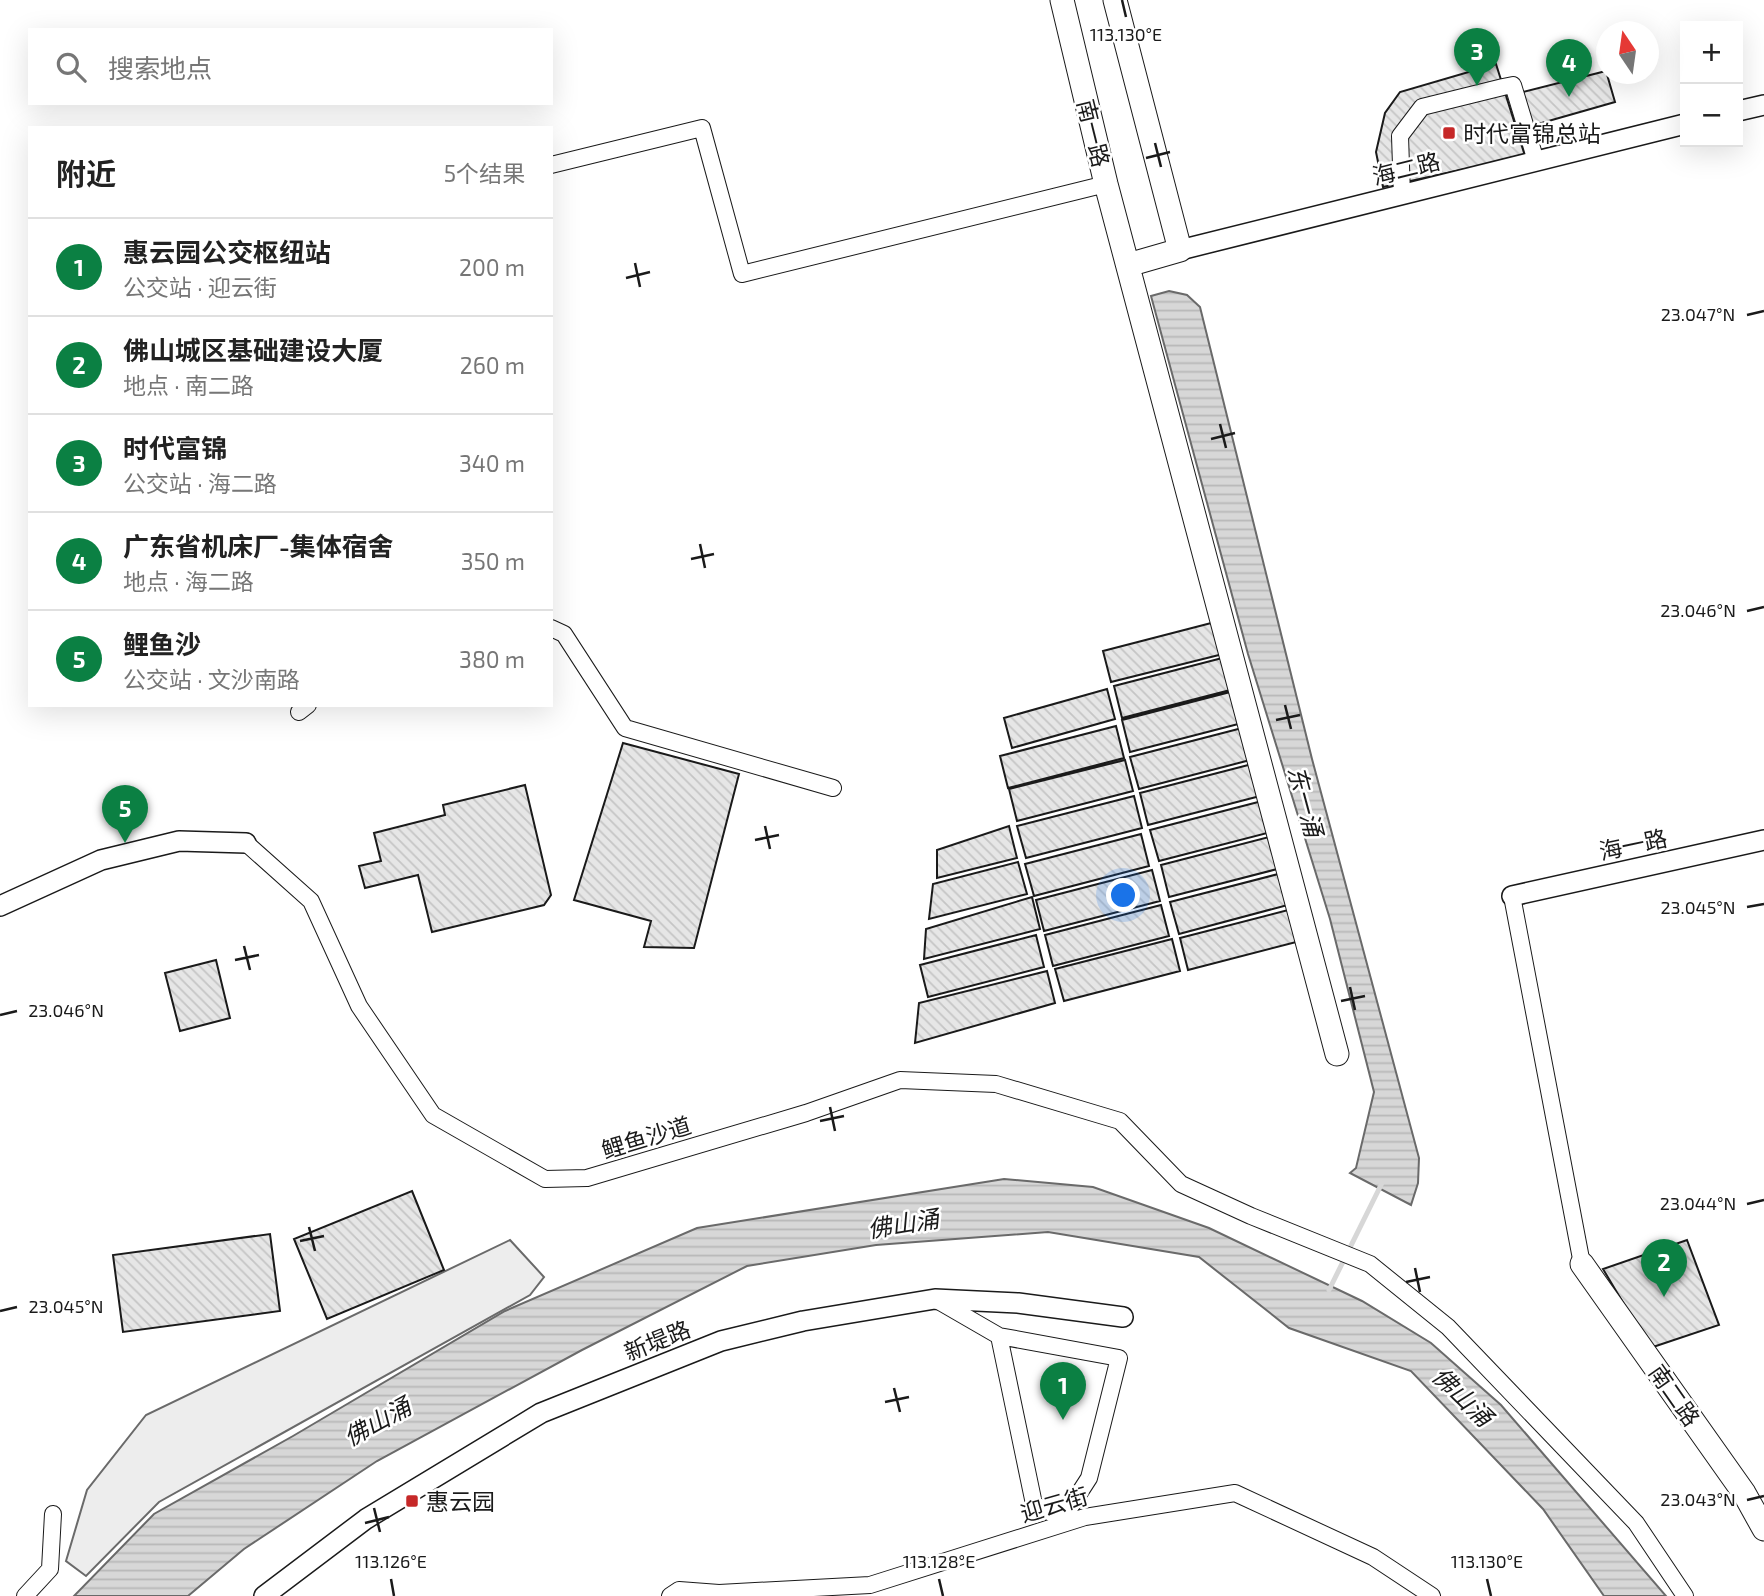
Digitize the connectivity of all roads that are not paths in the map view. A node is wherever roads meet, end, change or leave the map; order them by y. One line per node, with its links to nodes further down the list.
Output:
1 (1062, 0): 8 (main road, 南一路)
2 (1115, 0): 10 (main road)
3 (1764, 105): 4 (street)
4 (1743, 110)
5 (1680, 125): 6 (street, 海二路)
6 (1536, 161): 9 (street, 海二路); 9 (street)
7 (553, 164): 8 (street)
8 (1106, 184): 11 (main road, 南一路)
9 (1402, 195): 10 (street, 海二路)
10 (1180, 250): 11 (main road)
11 (1128, 265): 18 (main road, 南一路)
12 (553, 629): 13 (street)
13 (834, 788)
14 (1764, 841): 16 (street, 海一路)
15 (246, 843): 17 (street); 29 (street, 鲤鱼沙道)
16 (1512, 896): 19 (street)
17 (0, 906)
18 (1337, 1054)
19 (1582, 1265): 24 (main road, 南二路)
20 (935, 1299): 21 (street, 新堤路); 22 (street); 26 (street, 新堤路)
21 (1123, 1317)
22 (999, 1336): 22 (street)
23 (53, 1514): 25 (street)
24 (1764, 1529)
25 (25, 1596)
26 (264, 1596)
27 (670, 1596): 28 (street, 迎云街)
28 (1432, 1596)
29 (1685, 1596)

